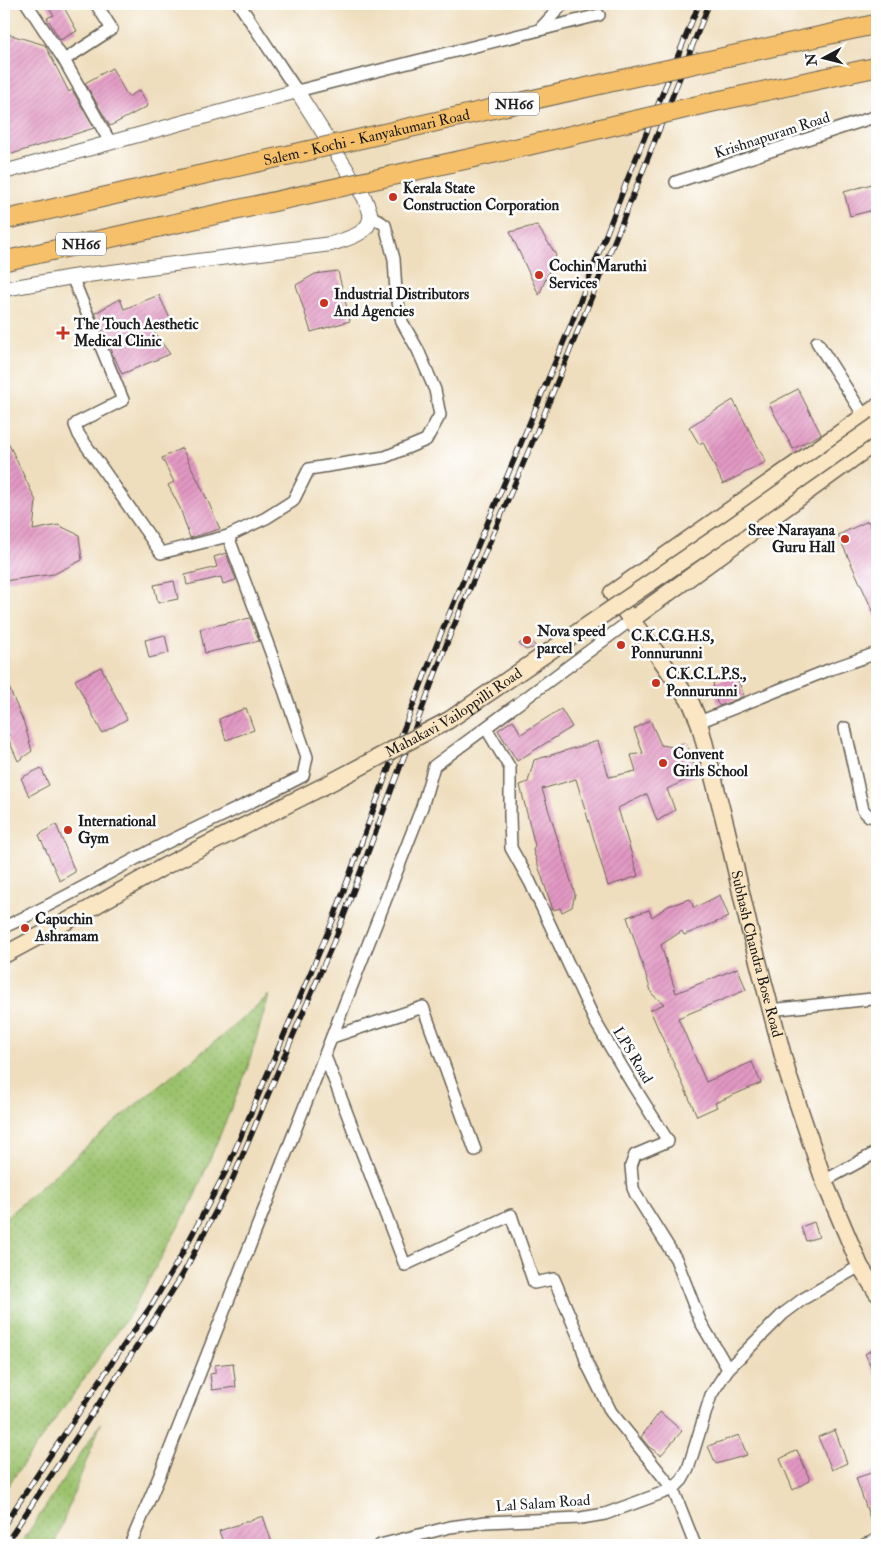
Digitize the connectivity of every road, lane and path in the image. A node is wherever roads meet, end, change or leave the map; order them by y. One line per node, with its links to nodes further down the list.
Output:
1 (27, 4): 8 (street)
2 (96, 4): 8 (street)
3 (239, 4): 10 (street)
4 (563, 4): 7 (street)
5 (599, 15): 7 (street)
6 (877, 24): 16 (highway, Salem - Kochi - Kanyakumari Road / NH66, bridge)
7 (539, 30): 10 (street)
8 (64, 60): 12 (street)
9 (877, 66): 17 (highway, NH66, bridge)
10 (297, 91): 12 (street); 15 (street)
11 (877, 116): 14 (street, Krishnapuram Road)
12 (110, 142): 13 (street)
13 (4, 172)
14 (676, 182)
15 (370, 215): 18 (street); 23 (street)
16 (4, 220)
17 (4, 261)
18 (72, 277): 19 (street); 23 (street)
19 (4, 289)
20 (817, 342): 21 (street)
21 (873, 416): 24 (main road, Subhash Chandra Bose Road); 31 (main road, Mahakavi Vailoppilli Road, bridge)
22 (877, 441): 24 (main road)
23 (228, 536): 30 (street)
24 (631, 620): 26 (main road, Subhash Chandra Bose Road); 27 (street)
25 (877, 653): 26 (street)
26 (699, 722): 33 (main road, Subhash Chandra Bose Road)
27 (486, 728): 34 (street); 41 (street, LPS Road)
28 (845, 728): 29 (street)
29 (877, 817)
30 (4, 927)
31 (4, 954)
32 (872, 999): 33 (street)
33 (770, 1010): 38 (main road, Subhash Chandra Bose Road)
34 (332, 1037): 35 (street); 36 (street)
35 (325, 1056): 42 (street); 44 (street)
36 (475, 1150)
37 (877, 1152): 38 (street)
38 (824, 1181): 39 (main road, Subhash Chandra Bose Road)
39 (860, 1266): 40 (main road, Subhash Chandra Bose Road); 41 (street)
40 (877, 1293)
41 (728, 1369): 42 (street)
42 (673, 1489): 45 (street, Lal Salam Road); 46 (street)
43 (877, 1540): 47 (street)
44 (130, 1545)
45 (380, 1545)
46 (695, 1545)
47 (864, 1545)

